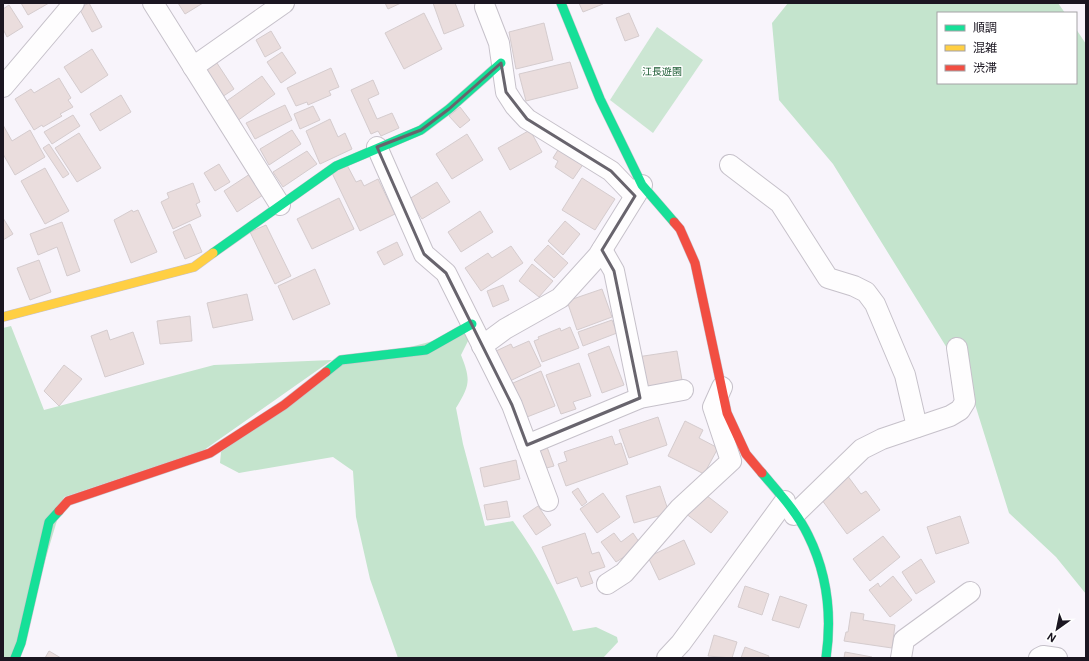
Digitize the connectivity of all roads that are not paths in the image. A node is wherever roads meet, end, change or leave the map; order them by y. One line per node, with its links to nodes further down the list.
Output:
1 (74, 3): 8 (street)
2 (153, 3): 7 (street)
3 (284, 3): 7 (street)
4 (561, 3): 11 (street)
5 (485, 7): 6 (street)
6 (501, 63): 9 (street); 11 (street)
7 (193, 66): 12 (street)
8 (3, 87)
9 (377, 147): 12 (street); 15 (street)
10 (730, 165): 21 (street)
11 (639, 191): 13 (street); 18 (street)
12 (280, 205): 14 (street)
13 (602, 250): 16 (street); 20 (street)
14 (3, 318)
15 (472, 324): 16 (street); 27 (street)
16 (482, 346): 22 (street)
17 (957, 348): 21 (street)
18 (722, 387): 24 (street); 25 (street)
19 (683, 390): 20 (street)
20 (640, 398): 22 (street)
21 (917, 427): 24 (street)
22 (527, 445): 23 (street)
23 (548, 501)
24 (790, 508): 28 (street); 29 (street)
25 (607, 584)
26 (970, 592): 30 (street)
27 (15, 658)
28 (666, 658)
29 (826, 658)
30 (901, 658)
31 (1039, 658): 32 (street)
32 (1057, 658)

